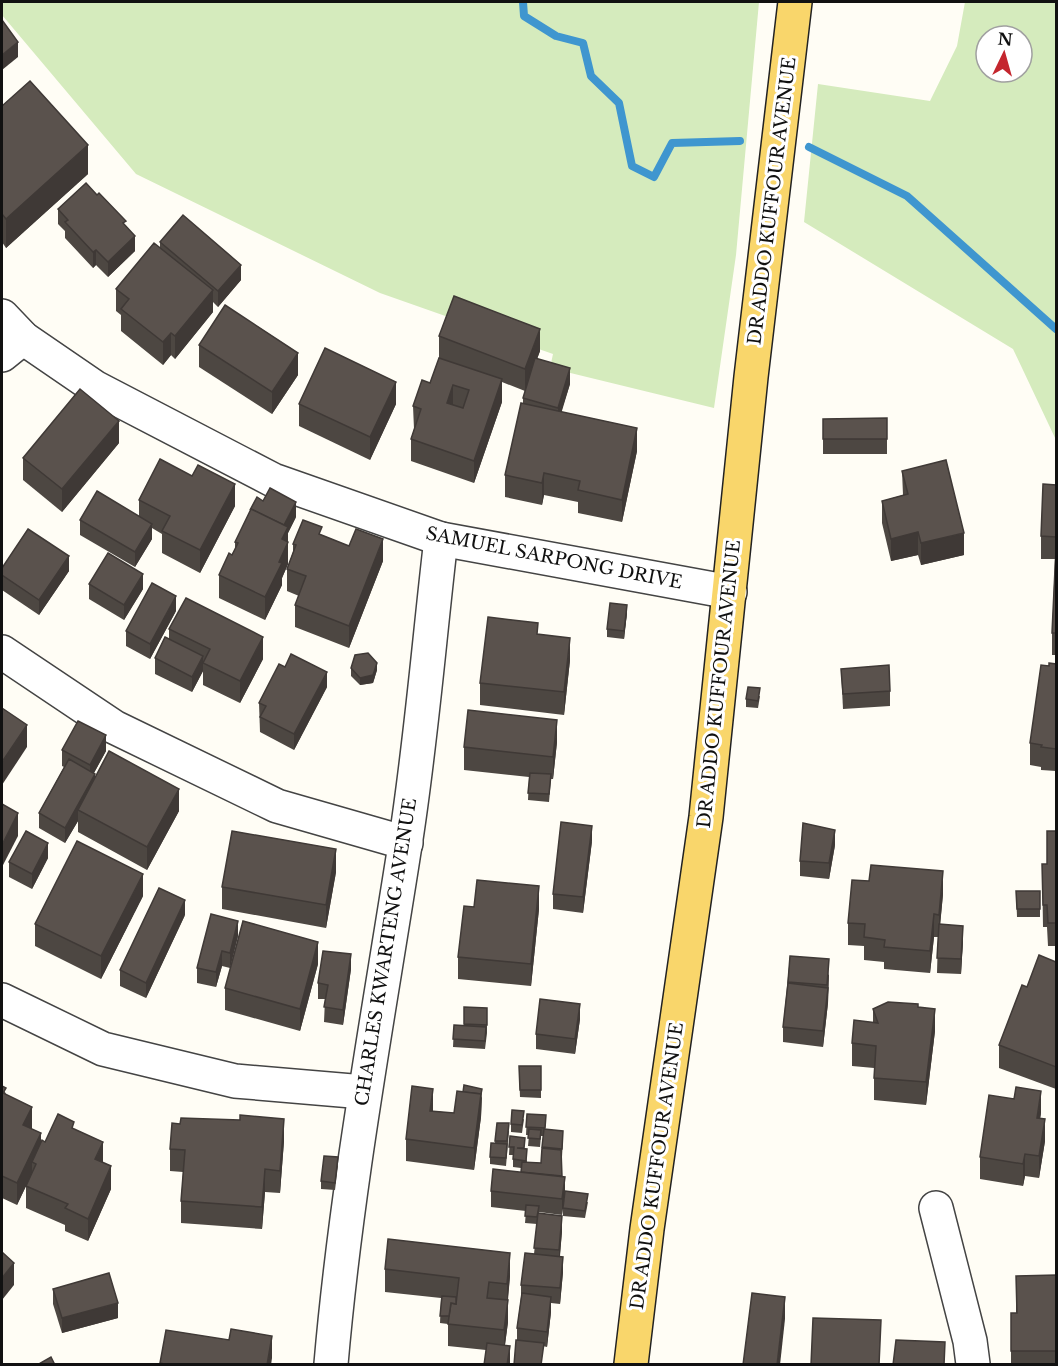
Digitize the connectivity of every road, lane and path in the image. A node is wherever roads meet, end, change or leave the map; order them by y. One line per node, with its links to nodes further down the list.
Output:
1 (795, 2): 4 (main road, DR ADDO KUFFOUR AVENUE)
2 (9, 337): 3 (street, SAMUEL SARPONG DRIVE)
3 (441, 539): 4 (street, SAMUEL SARPONG DRIVE); 6 (street, CHARLES KWARTENG AVENUE)
4 (730, 592): 11 (main road, DR ADDO KUFFOUR AVENUE)
5 (2, 652): 6 (street)
6 (406, 843): 8 (street, CHARLES KWARTENG AVENUE)
7 (2, 1000): 8 (street)
8 (364, 1092): 10 (street, CHARLES KWARTENG AVENUE)
9 (936, 1208): 12 (street)
10 (331, 1365)
11 (631, 1365)
12 (973, 1365)

